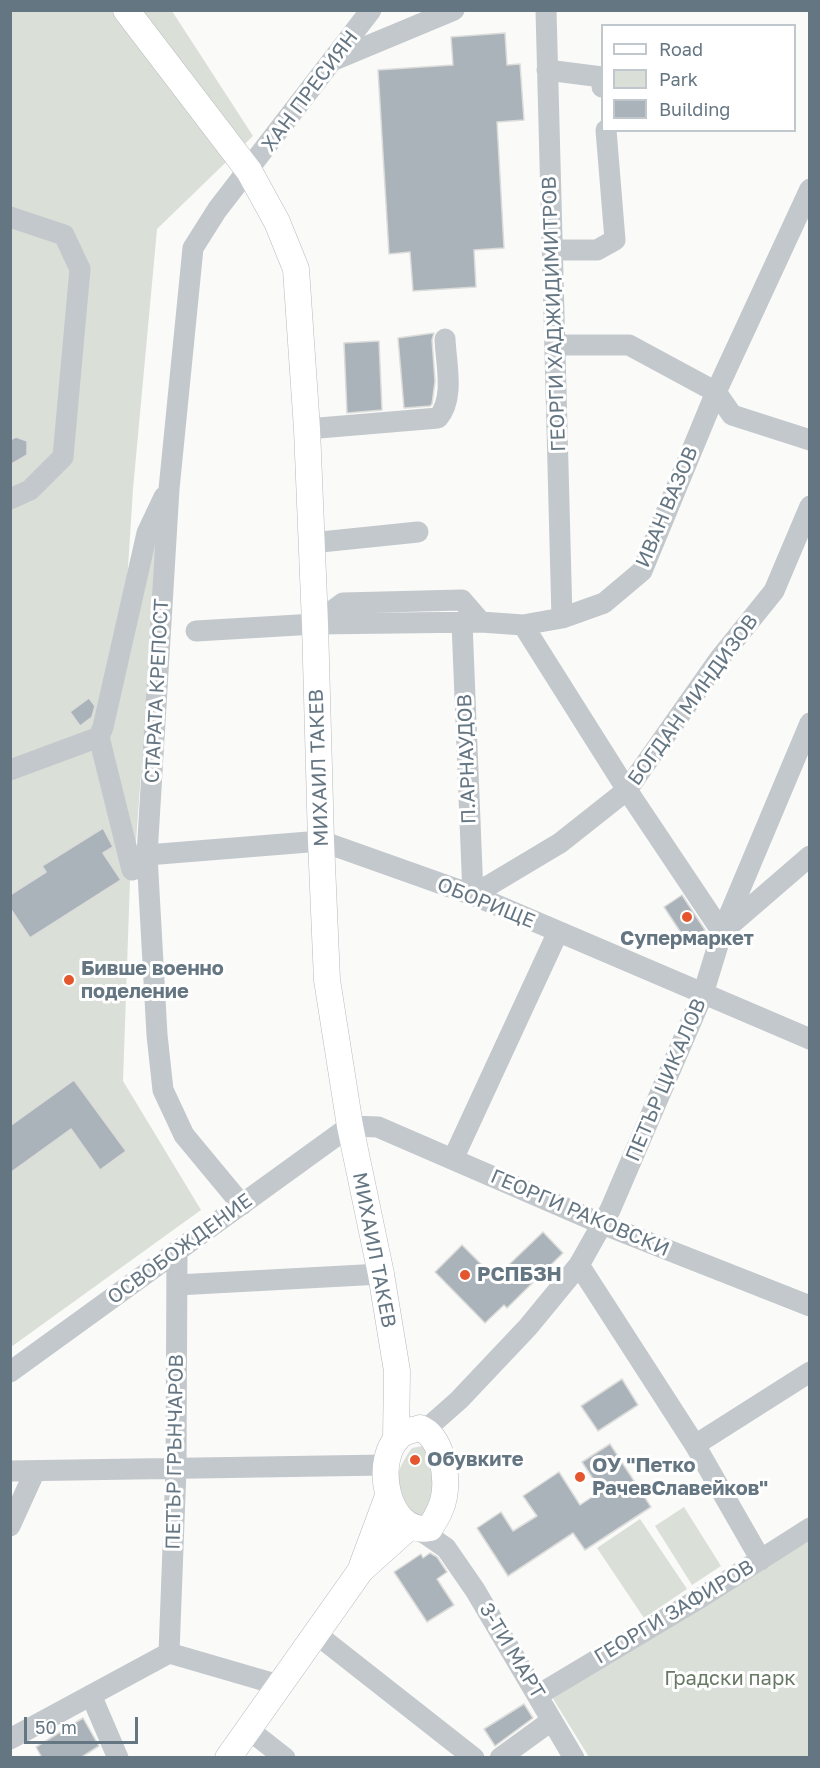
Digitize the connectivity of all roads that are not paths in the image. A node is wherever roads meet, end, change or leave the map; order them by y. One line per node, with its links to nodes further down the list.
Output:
1 (126, 10): 9 (main road, МИХАИЛ ТАКЕВ)
2 (371, 10): 5 (street, ХАН ПРЕСИЯН)
3 (454, 10): 5 (street)
4 (546, 10): 6 (street, ГЕОРГИ ХАДЖИДИМИТРОВ)
5 (334, 61): 9 (street, ХАН ПРЕСИЯН)
6 (547, 70): 7 (street); 12 (street, ГЕОРГИ ХАДЖИДИМИТРОВ)
7 (601, 77)
8 (606, 132): 12 (street)
9 (249, 171): 16 (main road, МИХАИЛ ТАКЕВ); 18 (street, СТАРАТА КРЕПОСТ)
10 (807, 203): 15 (street, ИВАН ВАЗОВ)
11 (10, 217): 19 (street)
12 (552, 250): 14 (street, ГЕОРГИ ХАДЖИДИМИТРОВ)
13 (445, 339): 16 (street)
14 (555, 345): 15 (street); 23 (street, ГЕОРГИ ХАДЖИДИМИТРОВ)
15 (716, 392): 17 (street); 23 (street, ИВАН ВАЗОВ)
16 (307, 429): 22 (main road, МИХАИЛ ТАКЕВ)
17 (810, 440)
18 (168, 489): 29 (street); 33 (street, СТАРАТА КРЕПОСТ)
19 (10, 499)
20 (810, 506): 31 (street, БОГДАН МИНДИЗОВ)
21 (418, 532): 22 (street)
22 (311, 543): 25 (main road, МИХАИЛ ТАКЕВ)
23 (562, 618): 26 (street, ИВАН ВАЗОВ)
24 (471, 622): 25 (street, ИВАН ВАЗОВ); 26 (street, ИВАН ВАЗОВ); 36 (street, П.АРНАУДОВ)
25 (315, 624): 27 (street, ИВАН ВАЗОВ); 32 (main road, МИХАИЛ ТАКЕВ)
26 (524, 625): 31 (street)
27 (196, 631)
28 (810, 723): 38 (street, ПЕТЪР ЦИКАЛОВ)
29 (99, 737): 30 (street); 35 (street)
30 (10, 770)
31 (627, 790): 36 (street, БОГДАН МИНДИЗОВ); 38 (street)
32 (321, 841): 33 (street, ОБОРИЩЕ); 36 (street, ОБОРИЩЕ); 41 (main road, МИХАИЛ ТАКЕВ)
33 (147, 855): 43 (street, СТАРАТА КРЕПОСТ)
34 (810, 856): 38 (street)
35 (132, 870)
36 (473, 895): 37 (street, ОБОРИЩЕ)
37 (558, 932): 39 (street, ОБОРИЩЕ); 42 (street)
38 (722, 932): 39 (street, ПЕТЪР ЦИКАЛОВ)
39 (703, 994): 40 (street, ОБОРИЩЕ); 44 (street, ПЕТЪР ЦИКАЛОВ)
40 (810, 1039)
41 (350, 1126): 42 (street, ГЕОРГИ РАКОВСКИ); 43 (street, ОСВОБОЖДЕНИЕ); 47 (main road, МИХАИЛ ТАКЕВ)
42 (453, 1159): 44 (street, ГЕОРГИ РАКОВСКИ)
43 (242, 1204): 45 (street, ОСВОБОЖДЕНИЕ)
44 (602, 1224): 46 (street, ПЕТЪР ЦИКАЛОВ); 49 (street, ГЕОРГИ РАКОВСКИ)
45 (177, 1251): 48 (street, ПЕТЪР ГРЪНЧАРОВ); 51 (street, ОСВОБОЖДЕНИЕ)
46 (579, 1265): 53 (street, ПЕТЪР ЦИКАЛОВ); 56 (street)
47 (381, 1274): 48 (street); 50 (main road, МИХАИЛ ТАКЕВ)
48 (177, 1285): 59 (street, ПЕТЪР ГРЪНЧАРОВ)
49 (810, 1306)
50 (397, 1371): 54 (main road, МИХАИЛ ТАКЕВ); 55 (main road, МИХАИЛ ТАКЕВ)
51 (10, 1372)
52 (810, 1372): 56 (street)
53 (459, 1400): 54 (street, ПЕТЪР ЦИКАЛОВ); 57 (street, ПЕТЪР ЦИКАЛОВ)
54 (422, 1429): 55 (main road); 57 (main road)
55 (396, 1440): 58 (main road)
56 (695, 1445): 68 (street)
57 (441, 1458): 63 (main road)
58 (386, 1466): 59 (street); 62 (main road)
59 (176, 1469): 61 (street); 71 (street, ПЕТЪР ГРЪНЧАРОВ)
60 (10, 1471): 61 (street)
61 (34, 1471): 64 (street)
62 (388, 1496): 65 (main road); 69 (main road)
63 (440, 1512): 65 (main road); 67 (street)
64 (10, 1526)
65 (415, 1528): 67 (street); 69 (main road)
66 (810, 1528): 68 (street, ГЕОРГИ ЗАФИРОВ)
67 (446, 1548): 74 (street, 3-ТИ МАРТ)
68 (761, 1560): 74 (street, ГЕОРГИ ЗАФИРОВ)
69 (361, 1570): 70 (main road)
70 (315, 1633): 72 (main road); 81 (street)
71 (169, 1653): 72 (street); 73 (street)
72 (279, 1685): 76 (main road)
73 (91, 1695): 77 (street); 78 (street)
74 (538, 1695): 75 (street, 3-ТИ МАРТ)
75 (551, 1720): 82 (street); 83 (street, 3-ТИ МАРТ)
76 (248, 1730): 79 (main road); 80 (street)
77 (10, 1739)
78 (118, 1758)
79 (228, 1758)
80 (285, 1758)
81 (474, 1758)
82 (500, 1758)
83 (574, 1758)

